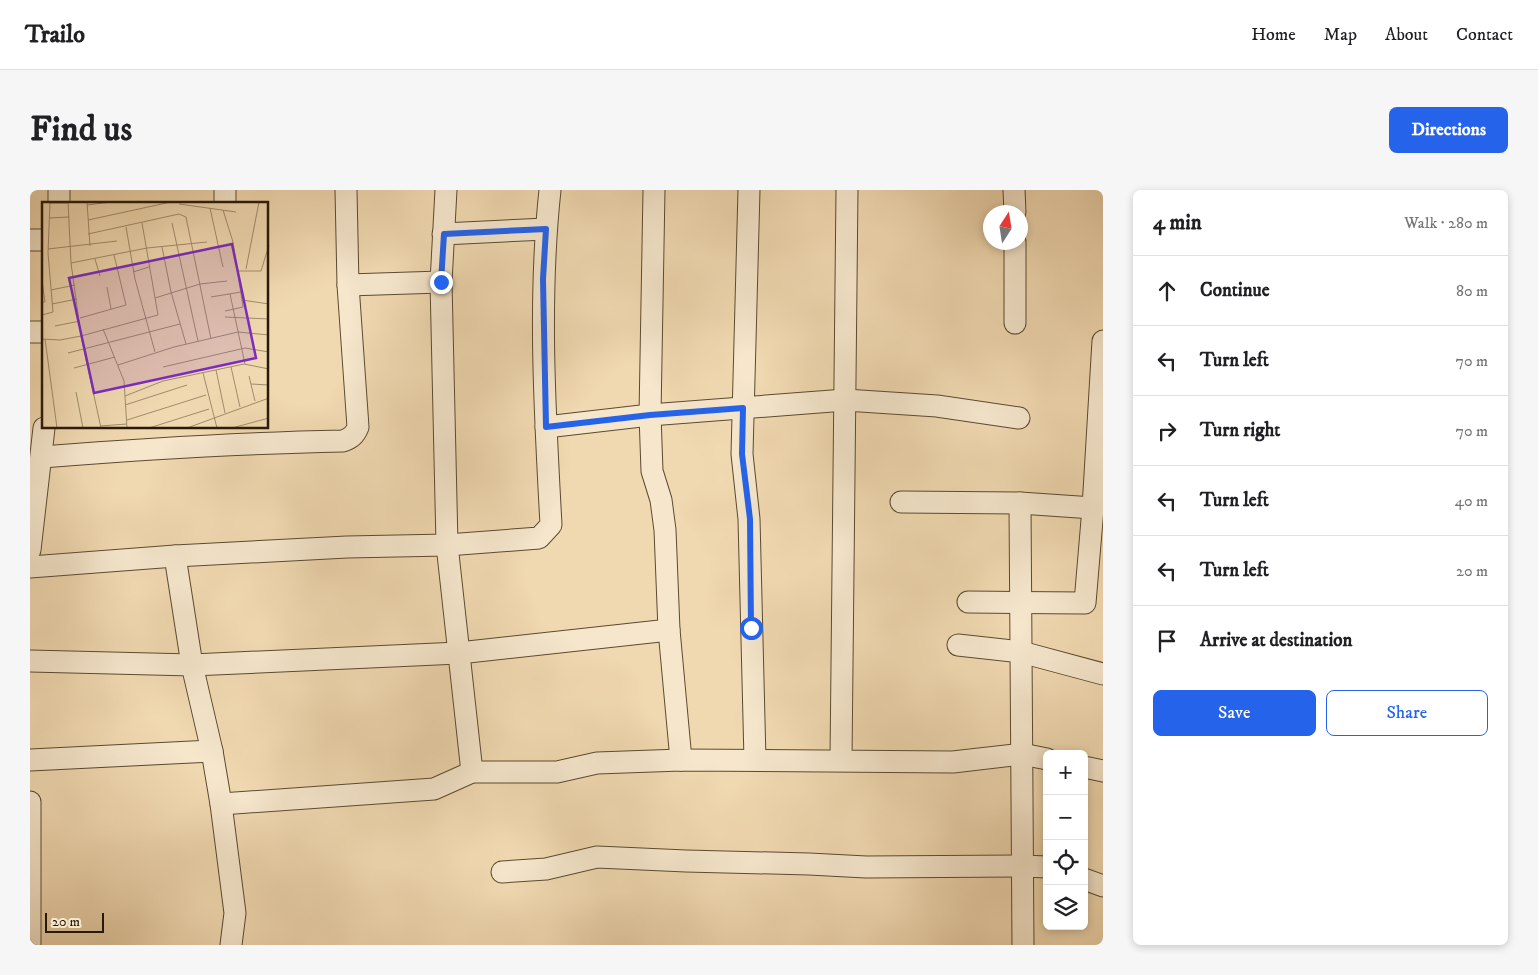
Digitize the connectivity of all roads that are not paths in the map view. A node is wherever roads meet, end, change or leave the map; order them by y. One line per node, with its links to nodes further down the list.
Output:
1 (346, 190): 13 (street)
2 (446, 190): 10 (street)
3 (550, 190): 9 (street)
4 (654, 190): 19 (street)
5 (749, 190): 18 (street)
6 (847, 190): 17 (street)
7 (1014, 190): 8 (street)
8 (1014, 205)
9 (546, 229): 10 (street); 21 (street)
10 (444, 234): 12 (street)
11 (1015, 250): 14 (street)
12 (441, 282): 13 (street); 28 (street)
13 (348, 285): 23 (street)
14 (1015, 323)
15 (1103, 341): 16 (street)
16 (1102, 367): 27 (street)
17 (845, 400): 18 (street); 20 (street); 48 (street)
18 (743, 408): 19 (street); 47 (street)
19 (650, 415): 21 (street); 35 (street)
20 (1018, 418)
21 (546, 427): 28 (street)
22 (44, 429): 24 (street)
23 (252, 435): 24 (street)
24 (37, 467): 29 (street)
25 (901, 502): 26 (street)
26 (1020, 503): 27 (street); 34 (street)
27 (1093, 508): 31 (street)
28 (447, 545): 30 (street); 38 (street)
29 (30, 550)
30 (175, 556): 32 (street); 40 (street)
31 (1096, 564): 34 (street)
32 (30, 567)
33 (968, 602): 34 (street)
34 (1021, 602): 37 (street)
35 (669, 630): 38 (street); 46 (street)
36 (958, 645): 37 (street)
37 (1021, 652): 41 (street); 43 (street)
38 (459, 653): 40 (street); 51 (street)
39 (30, 661): 40 (street)
40 (192, 665): 42 (street)
41 (1103, 674)
42 (212, 751): 45 (street); 53 (street)
43 (1022, 754): 44 (street); 48 (street); 54 (street)
44 (1043, 759)
45 (30, 760)
46 (681, 760): 47 (street); 51 (street)
47 (754, 760): 48 (street)
48 (841, 760)
49 (1088, 768): 50 (street)
50 (1103, 771)
51 (472, 772): 53 (street)
52 (30, 802): 59 (street)
53 (221, 804): 60 (street)
54 (1023, 866): 55 (street); 56 (street); 61 (street)
55 (1043, 867)
56 (502, 872)
57 (1088, 880): 58 (street)
58 (1103, 886)
59 (30, 945)
60 (231, 945)
61 (1023, 945)

